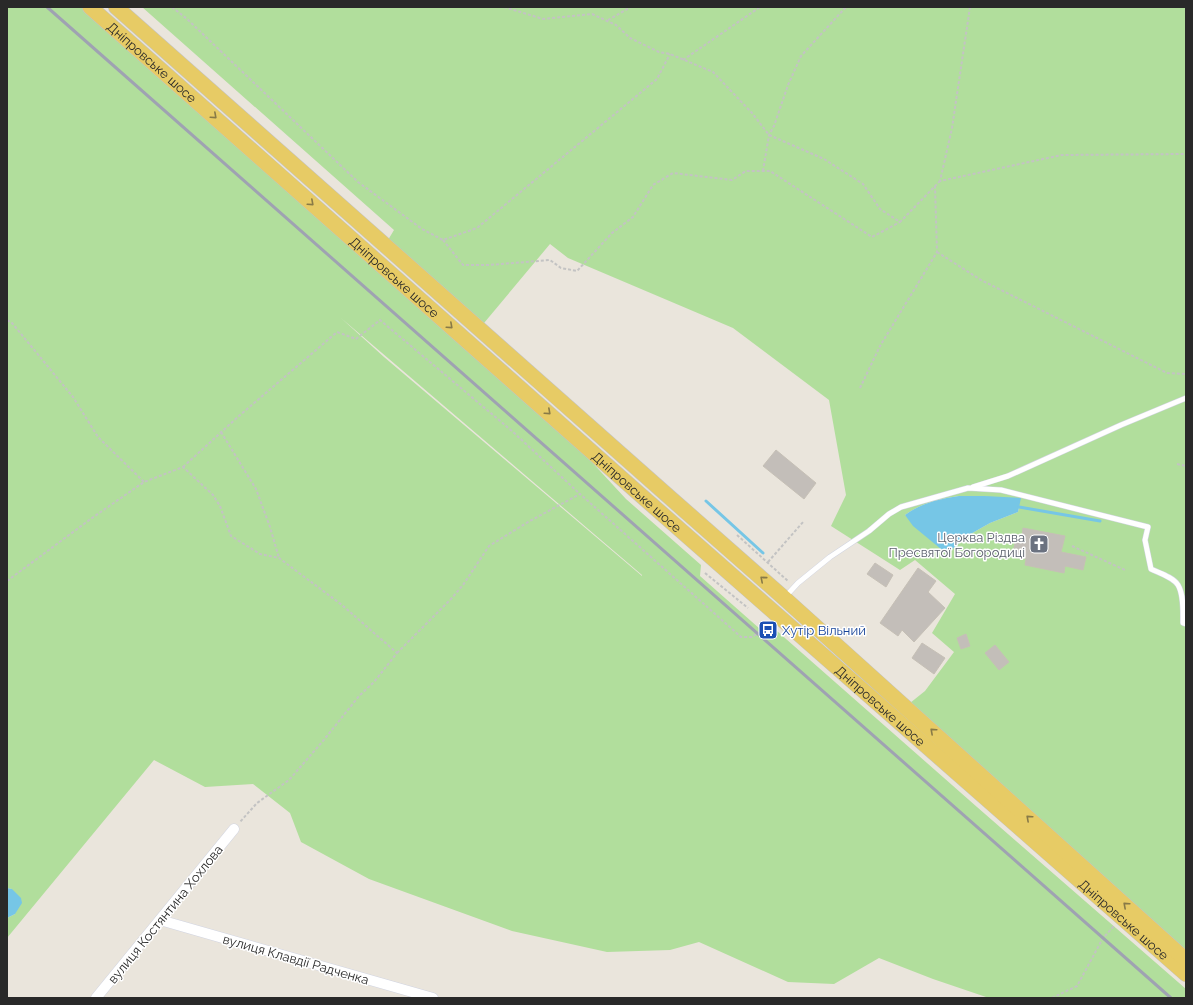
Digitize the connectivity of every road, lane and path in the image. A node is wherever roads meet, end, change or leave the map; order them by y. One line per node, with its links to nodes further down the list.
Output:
1 (90, 7): 41 (main road, Дніпровське шосе, one-way to 41)
2 (116, 7): 39 (main road, Дніпровське шосе, one-way to 2)
3 (172, 7): 18 (path)
4 (504, 7): 9 (path)
5 (631, 7): 9 (path)
6 (760, 7): 11 (path)
7 (846, 7): 12 (path)
8 (970, 7): 15 (path)
9 (607, 21): 10 (path)
10 (670, 54): 11 (path); 18 (path)
11 (683, 60): 12 (path)
12 (769, 135): 14 (path); 17 (path)
13 (1186, 154): 15 (path)
14 (763, 171): 17 (path); 18 (path)
15 (940, 181): 16 (path)
16 (935, 186): 17 (path); 19 (path)
17 (900, 222)
18 (443, 240)
19 (937, 252): 21 (path); 22 (path)
20 (7, 320): 28 (path)
21 (1186, 374)
22 (860, 388)
23 (1186, 398): 29 (lane)
24 (221, 432): 27 (path); 30 (path); 34 (path)
25 (1177, 464): 26 (path)
26 (1186, 466)
27 (183, 467): 28 (path); 34 (path)
28 (144, 482): 38 (path)
29 (968, 488): 39 (lane); 43 (lane)
30 (580, 494): 41 (path); 44 (path)
31 (804, 521): 35 (path)
32 (737, 535): 35 (path)
33 (1072, 546): 36 (path)
34 (279, 558): 44 (path)
35 (767, 562): 39 (path)
36 (1126, 570)
37 (705, 573): 40 (path)
38 (7, 581)
39 (789, 592): 48 (main road, Дніпровське шосе, one-way to 39)
40 (752, 611)
41 (773, 620): 42 (path); 46 (main road, Дніпровське шосе)
42 (764, 621)
43 (1186, 624)
44 (397, 653): 45 (path)
45 (234, 829): 47 (street, вулиця Костянтина Хохлова)
46 (1122, 918): 49 (main road, Дніпровське шосе); 52 (path)
47 (160, 920): 50 (street, вулиця Костянтина Хохлова); 51 (street, вулиця Клавдії Радченка)
48 (1186, 960)
49 (1186, 974)
50 (96, 998)
51 (433, 998)
52 (1052, 998)

